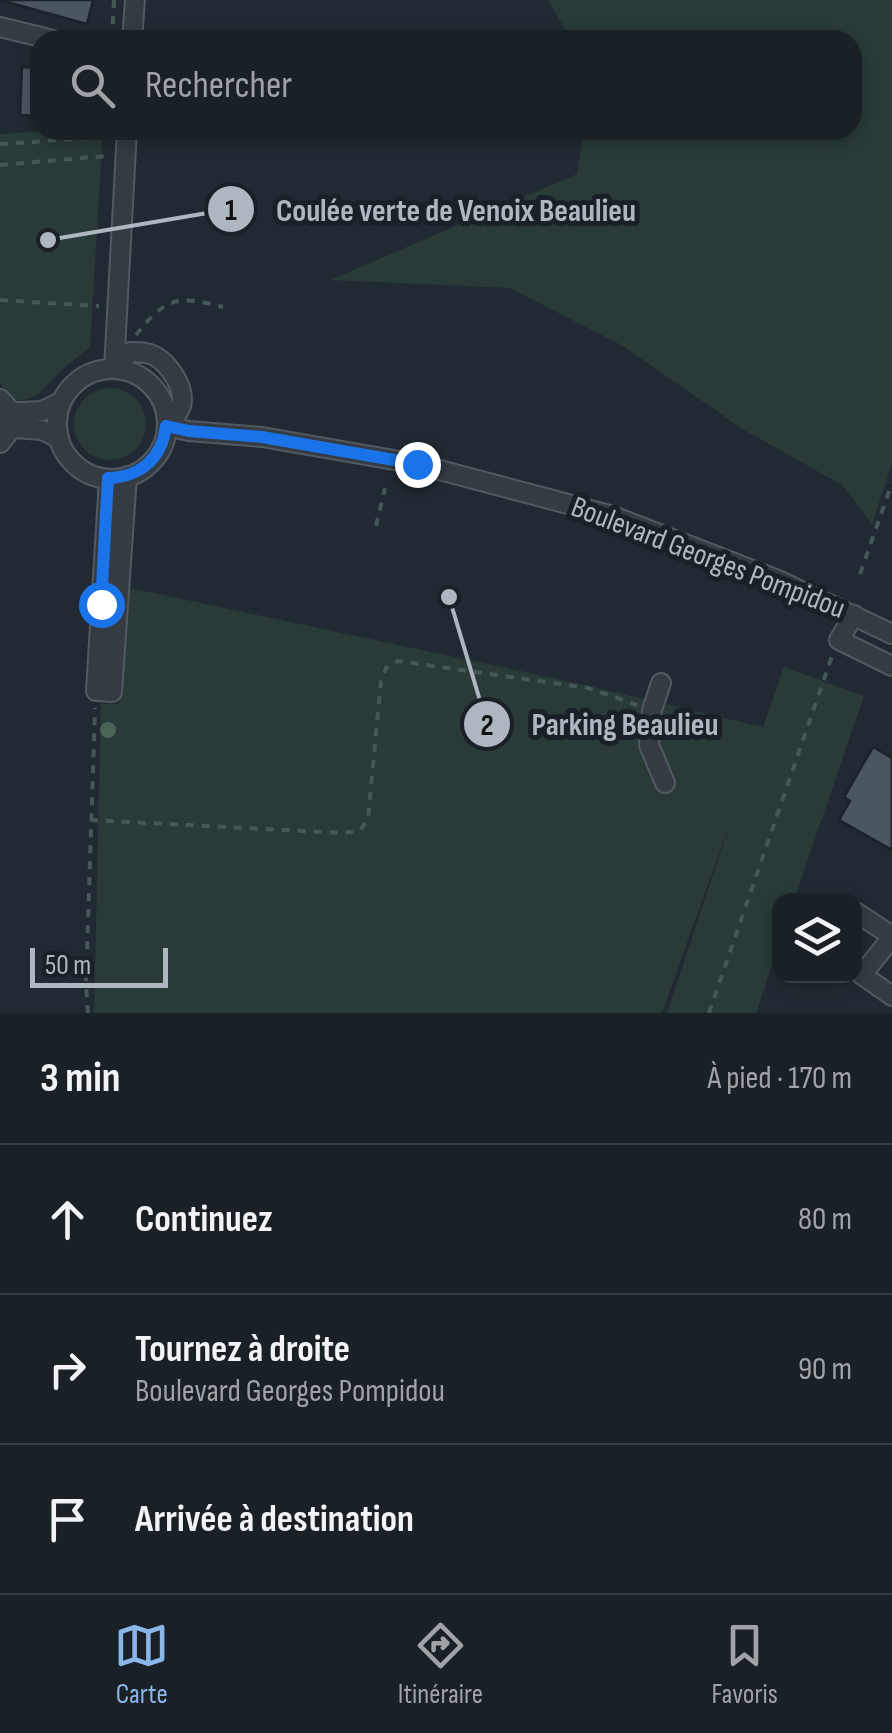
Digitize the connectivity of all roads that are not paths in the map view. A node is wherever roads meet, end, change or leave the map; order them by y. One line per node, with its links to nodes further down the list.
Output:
1 (134, 0): 3 (street)
2 (0, 26): 4 (street)
3 (132, 30)
4 (30, 34)
5 (126, 140): 6 (street)
6 (114, 369): 7 (street); 9 (street)
7 (62, 402): 8 (street); 10 (street)
8 (5, 416): 10 (street); 11 (street)
9 (166, 426): 12 (street); 13 (street, Boulevard Georges Pompidou)
10 (59, 438): 12 (street)
11 (0, 444)
12 (118, 478): 17 (street)
13 (854, 614): 14 (street, Boulevard Georges Pompidou); 15 (street)
14 (892, 634)
15 (892, 666)
16 (661, 682): 18 (street)
17 (96, 692)
18 (665, 783)
19 (862, 916): 20 (street)
20 (892, 937): 21 (street)
21 (862, 968)
22 (862, 975): 23 (street)
23 (892, 996)

